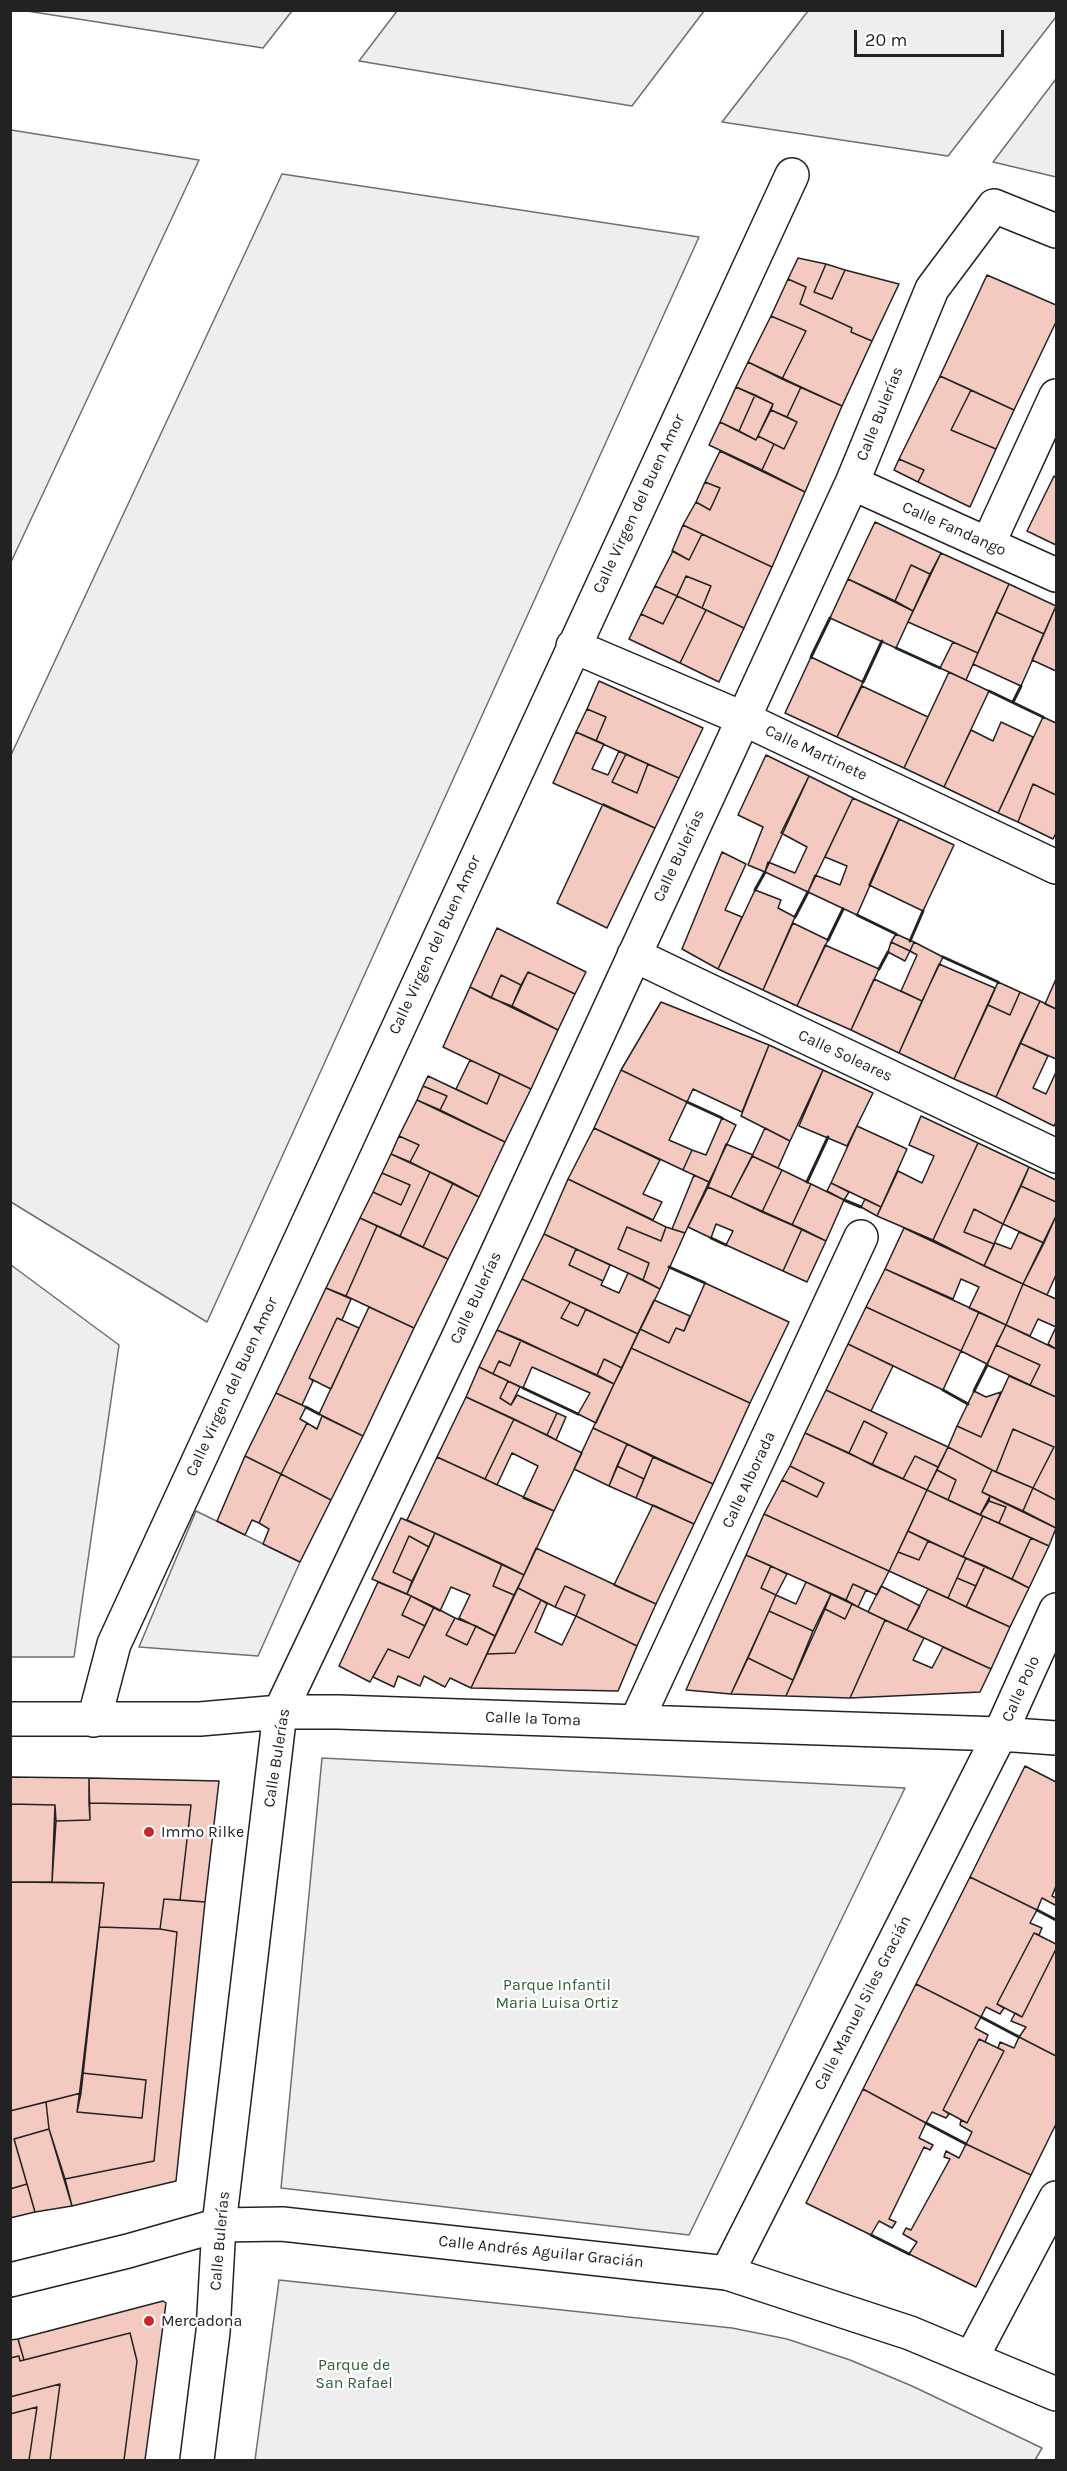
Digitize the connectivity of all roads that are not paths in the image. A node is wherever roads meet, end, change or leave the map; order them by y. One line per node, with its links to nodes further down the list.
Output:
1 (792, 175): 7 (street, Calle Virgen del Buen Amor)
2 (1056, 231): 4 (street, Calle Bulerías)
3 (1056, 396): 5 (street)
4 (852, 483): 5 (street, Calle Fandango); 8 (street, Calle Bulerías)
5 (988, 544): 6 (street, Calle Fandango)
6 (1056, 575)
7 (573, 646): 8 (street, Calle Martinete); 16 (street, Calle Virgen del Buen Amor)
8 (742, 718): 9 (street, Calle Martinete); 10 (street, Calle Bulerías)
9 (1056, 867)
10 (634, 955): 11 (street, Calle Soleares); 14 (street, Calle Bulerías)
11 (1056, 1156)
12 (861, 1237): 17 (street, Calle Alborada)
13 (1056, 1610): 18 (street, Calle Polo)
14 (280, 1712): 16 (street, Calle la Toma); 17 (street, Calle la Toma); 21 (street, Calle Bulerías)
15 (10, 1719): 16 (street, Calle la Toma)
16 (94, 1720)
17 (636, 1722): 18 (street, Calle la Toma)
18 (1000, 1734): 19 (street, Calle la Toma); 22 (street, Calle Manuel Siles Gracián)
19 (1056, 1738)
20 (1056, 2198): 24 (street)
21 (219, 2225): 22 (street, Calle Andrés Aguilar Gracián); 23 (street, Calle Andrés Aguilar Gracián); 26 (street, Calle Bulerías)
22 (727, 2273): 24 (street, Calle Andrés Aguilar Gracián)
23 (10, 2280)
24 (972, 2358): 25 (street, Calle Andrés Aguilar Gracián)
25 (1056, 2394)
26 (197, 2460)

